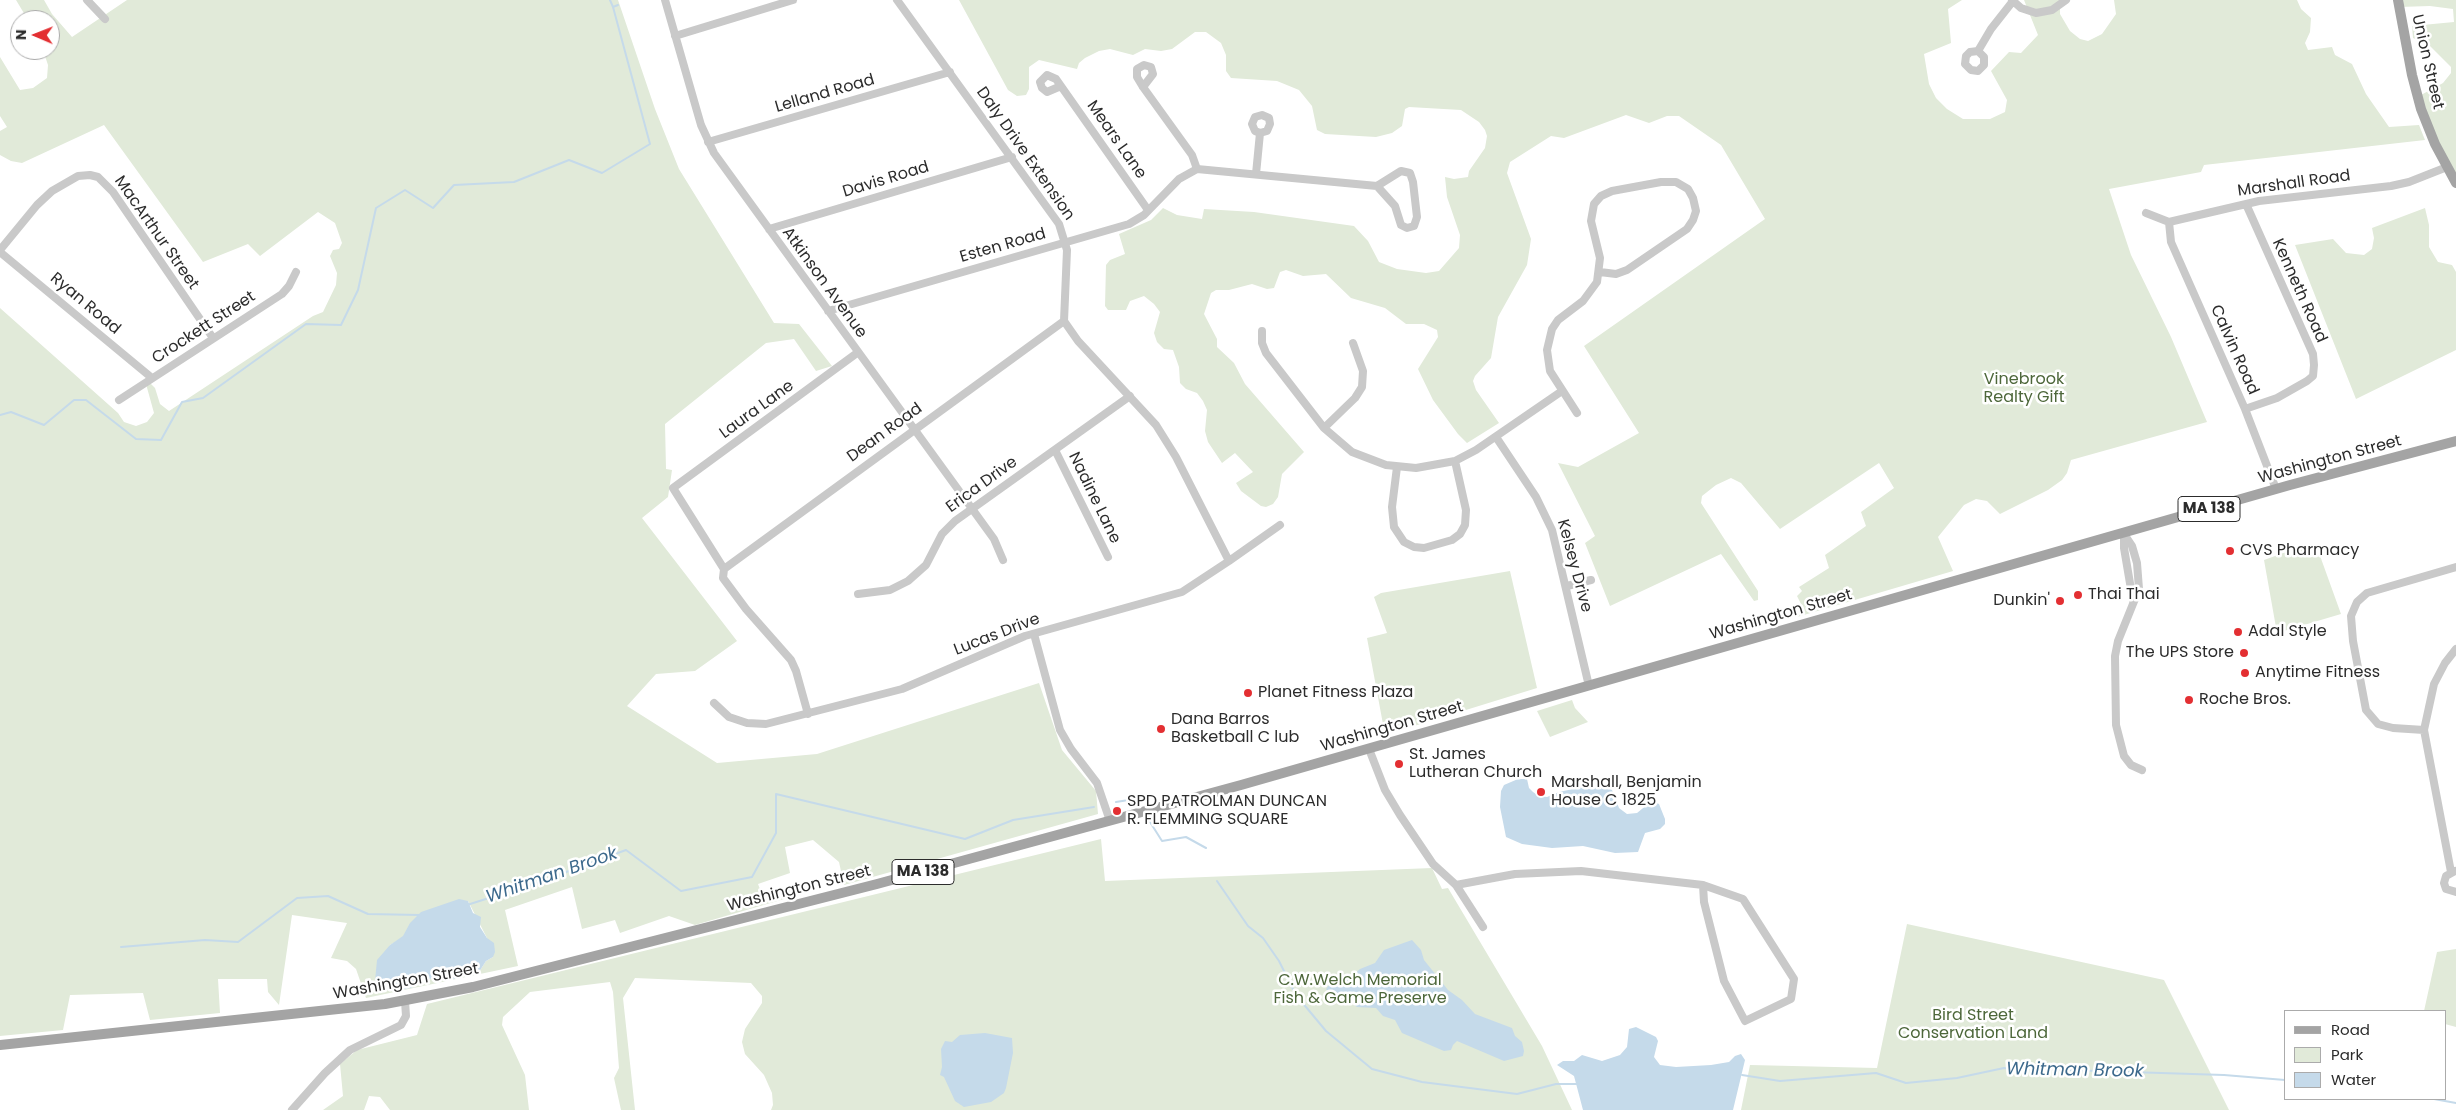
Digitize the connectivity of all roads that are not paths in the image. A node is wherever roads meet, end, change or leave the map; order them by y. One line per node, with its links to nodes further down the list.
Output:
1 (86, 0): 8 (street)
2 (665, 0): 9 (street, Atkinson Avenue)
3 (793, 0): 9 (street)
4 (897, 0): 11 (street, Daly Drive Extension)
5 (2066, 0): 7 (street)
6 (2398, 0): 17 (main road, Union Street)
7 (2013, 1): 10 (street)
8 (105, 19)
9 (675, 36): 15 (street, Atkinson Avenue)
10 (1978, 51)
11 (950, 72): 15 (street, Lelland Road); 16 (street, Daly Drive Extension)
12 (1061, 86): 23 (street, Mears Lane)
13 (1143, 87): 18 (street)
14 (1260, 133): 19 (street)
15 (708, 142): 26 (street, Atkinson Avenue)
16 (1012, 157): 26 (street, Davis Road); 27 (street, Daly Drive Extension)
17 (2447, 167): 20 (main road, Union Street); 22 (street, Marshall Road)
18 (1197, 169): 19 (street); 23 (street, Esten Road)
19 (1256, 174): 21 (street)
20 (2456, 183)
21 (1377, 186): 21 (street)
22 (2246, 204): 25 (street, Marshall Road); 41 (street, Kenneth Road)
23 (1148, 210): 27 (street, Esten Road)
24 (2146, 213): 25 (street)
25 (2169, 222): 41 (street, Calvin Road)
26 (769, 229): 31 (street, Atkinson Avenue)
27 (1066, 242): 31 (street, Esten Road); 32 (street, Daly Drive Extension)
28 (0, 251): 34 (street, MacArthur Street); 37 (street, Ryan Road)
29 (296, 272): 34 (street, Crockett Street)
30 (1600, 272): 30 (street); 38 (street)
31 (828, 311): 36 (street, Atkinson Avenue)
32 (1064, 321): 39 (street); 44 (street, Dean Road)
33 (1262, 331): 43 (street)
34 (213, 338): 37 (street, Crockett Street)
35 (1353, 343): 43 (street)
36 (858, 354): 44 (street, Atkinson Avenue); 58 (street, Laura Lane)
37 (152, 378): 40 (street, Crockett Street)
38 (1562, 391): 42 (street); 45 (street)
39 (1130, 396): 47 (street, Erica Drive); 56 (street)
40 (119, 400)
41 (2245, 409): 50 (street, Calvin Road)
42 (1577, 413)
43 (1324, 428): 49 (street)
44 (914, 429): 51 (street, Atkinson Avenue); 58 (street, Dean Road)
45 (1496, 437): 48 (street); 60 (street, Kelsey Drive)
46 (2456, 441): 50 (main road, Washington Street / MA 138)
47 (1055, 450): 51 (street, Erica Drive); 54 (street, Nadine Lane)
48 (1455, 461): 49 (street); 49 (street)
49 (1397, 467)
50 (2276, 489): 53 (main road, Washington Street / MA 138)
51 (972, 510): 55 (street, Atkinson Avenue); 61 (street, Erica Drive)
52 (1280, 524): 56 (street, Lucas Drive)
53 (2124, 534): 64 (main road, Washington Street / MA 138); 69 (street)
54 (1108, 557)
55 (1003, 560)
56 (1229, 561): 62 (street, Lucas Drive)
57 (2456, 567): 67 (street)
58 (724, 569): 66 (street)
59 (1591, 580): 60 (street)
60 (1567, 586): 64 (street, Kelsey Drive)
61 (858, 594)
62 (1034, 634): 66 (street, Lucas Drive); 70 (street)
63 (2456, 649): 67 (street)
64 (1589, 686): 68 (main road, Washington Street / MA 138)
65 (714, 703): 66 (street, Lucas Drive)
66 (808, 714)
67 (2424, 730): 71 (street)
68 (1370, 749): 70 (main road, Washington Street / MA 138); 72 (street)
69 (2142, 770)
70 (1110, 821): 76 (main road, Washington Street / MA 138)
71 (2454, 872): 74 (street)
72 (1456, 885): 73 (street); 75 (street)
73 (1703, 886): 73 (street)
74 (2456, 892)
75 (1483, 927)
76 (405, 1001): 77 (main road, Washington Street / MA 138); 78 (street)
77 (0, 1046)
78 (292, 1110)

